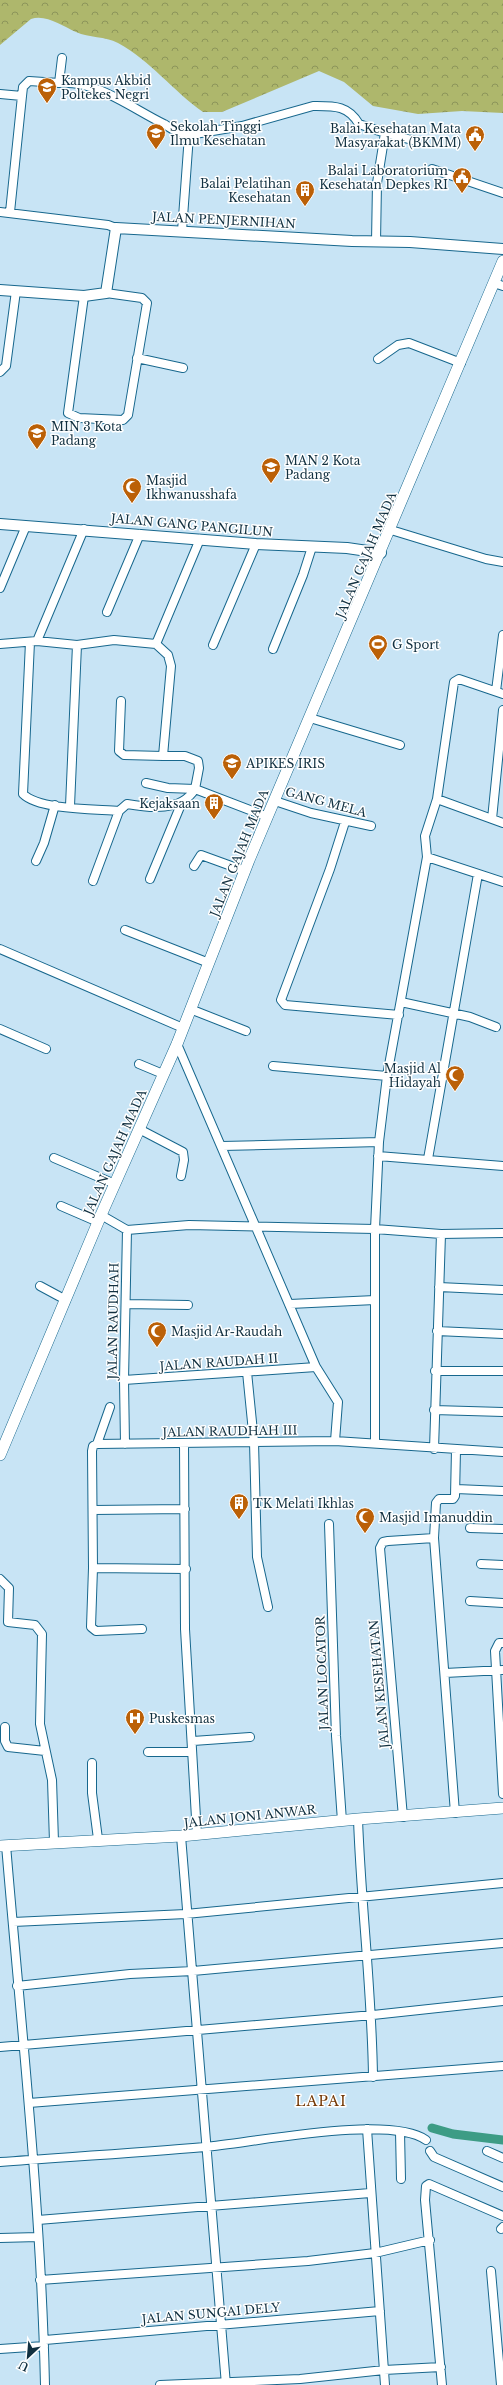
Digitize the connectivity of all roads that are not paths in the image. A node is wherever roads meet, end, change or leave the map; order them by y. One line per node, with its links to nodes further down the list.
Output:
1 (62, 58): 2 (street)
2 (59, 83): 4 (street); 6 (street)
3 (0, 94): 4 (street)
4 (22, 96): 11 (street)
5 (386, 133): 6 (street); 7 (street); 14 (street)
6 (189, 135): 13 (street)
7 (416, 141)
8 (432, 169): 9 (street)
9 (503, 193)
10 (0, 212): 11 (street)
11 (10, 212): 12 (street)
12 (116, 228): 13 (street, JALAN PENJERNIHAN); 20 (street)
13 (182, 231): 14 (street, JALAN PENJERNIHAN)
14 (376, 242): 15 (street, JALAN PENJERNIHAN)
15 (503, 249)
16 (503, 262): 17 (main road, JALAN GAJAH MADA)
17 (499, 284): 24 (main road, JALAN GAJAH MADA)
18 (0, 290): 19 (street)
19 (16, 291): 21 (street); 26 (street)
20 (106, 293): 21 (street); 22 (street)
21 (84, 296): 22 (street)
22 (137, 358): 25 (street)
23 (378, 359): 24 (street)
24 (461, 363): 30 (main road, JALAN GAJAH MADA)
25 (183, 368)
26 (0, 372)
27 (0, 524): 28 (street, JALAN GANG PANGILUN)
28 (26, 526): 29 (street, JALAN GANG PANGILUN); 37 (street)
29 (84, 529): 31 (street, JALAN GANG PANGILUN); 40 (street)
30 (391, 530): 35 (main road, JALAN GAJAH MADA); 36 (street)
31 (140, 534): 32 (street, JALAN GANG PANGILUN); 38 (street)
32 (200, 539): 33 (street, JALAN GANG PANGILUN); 42 (street)
33 (256, 544): 34 (street, JALAN GANG PANGILUN); 43 (street)
34 (312, 547): 35 (street, JALAN GANG PANGILUN); 45 (street)
35 (381, 553): 49 (main road, JALAN GAJAH MADA)
36 (503, 562)
37 (0, 588)
38 (107, 612)
39 (503, 635): 46 (street)
40 (34, 642): 41 (street); 44 (street); 57 (street)
41 (0, 644)
42 (156, 644): 44 (street); 51 (street)
43 (213, 644)
44 (77, 645): 58 (street)
45 (273, 649)
46 (499, 693): 54 (street)
47 (121, 701): 51 (street)
48 (503, 710): 61 (street)
49 (310, 718): 50 (street); 55 (main road, JALAN GAJAH MADA)
50 (400, 745)
51 (163, 756): 53 (street)
52 (146, 783): 53 (street)
53 (195, 789): 56 (street); 60 (street)
54 (437, 799): 61 (street); 65 (street)
55 (275, 801): 60 (main road, JALAN GAJAH MADA); 62 (street, GANG MELA)
56 (182, 802): 59 (street); 70 (street)
57 (55, 805): 58 (street); 66 (street)
58 (70, 806): 59 (street)
59 (119, 811): 71 (street)
60 (268, 817): 68 (main road, JALAN GAJAH MADA)
61 (492, 819): 63 (street)
62 (345, 822): 64 (street, GANG MELA); 79 (street)
63 (503, 823)
64 (371, 826)
65 (427, 857): 69 (street); 76 (street)
66 (36, 861)
67 (194, 866): 68 (street)
68 (245, 871): 75 (main road, JALAN GAJAH MADA)
69 (478, 874): 72 (street); 78 (street)
70 (150, 879)
71 (93, 881)
72 (503, 882)
73 (125, 930): 75 (street)
74 (0, 949): 81 (street)
75 (209, 963): 77 (main road, JALAN GAJAH MADA)
76 (401, 1002): 78 (street); 79 (street)
77 (190, 1008): 81 (main road, JALAN GAJAH MADA); 83 (street)
78 (453, 1013): 80 (street); 95 (street)
79 (399, 1015): 89 (street)
80 (496, 1027)
81 (183, 1028): 84 (main road, JALAN GAJAH MADA)
82 (0, 1029): 85 (street)
83 (246, 1031)
84 (176, 1044): 88 (main road, JALAN GAJAH MADA); 92 (street)
85 (46, 1049)
86 (139, 1064): 88 (street)
87 (273, 1066): 89 (street)
88 (163, 1074): 90 (main road, JALAN GAJAH MADA)
89 (387, 1076): 91 (street)
90 (139, 1129): 97 (street); 98 (main road, JALAN GAJAH MADA)
91 (379, 1142): 92 (street); 93 (street)
92 (222, 1146): 101 (street)
93 (378, 1156): 95 (street); 102 (street)
94 (54, 1158): 98 (street)
95 (428, 1159): 96 (street)
96 (503, 1166)
97 (181, 1176)
98 (115, 1184): 100 (main road, JALAN GAJAH MADA)
99 (61, 1206): 100 (street)
100 (100, 1218): 103 (street); 109 (main road, JALAN GAJAH MADA)
101 (257, 1228): 102 (street); 103 (street); 113 (street)
102 (375, 1229): 105 (street); 110 (street)
103 (127, 1230): 111 (street, JALAN RAUDHAH)
104 (503, 1233): 105 (street)
105 (441, 1234): 107 (street)
106 (40, 1286): 109 (street)
107 (439, 1287): 108 (street); 114 (street)
108 (503, 1290)
109 (66, 1300): 133 (main road, JALAN GAJAH MADA)
110 (375, 1300): 113 (street); 127 (street)
111 (126, 1304): 112 (street); 120 (street, JALAN RAUDHAH)
112 (188, 1304)
113 (290, 1304): 116 (street)
114 (437, 1331): 115 (street); 117 (street)
115 (503, 1334)
116 (316, 1368): 119 (street, JALAN RAUDAH II); 124 (street)
117 (435, 1370): 118 (street); 122 (street)
118 (503, 1371)
119 (247, 1372): 120 (street, JALAN RAUDAH II); 125 (street)
120 (124, 1380): 129 (street, JALAN RAUDHAH)
121 (110, 1407): 128 (street)
122 (434, 1410): 123 (street); 130 (street)
123 (503, 1412)
124 (335, 1441): 125 (street, JALAN RAUDHAH III); 127 (street, JALAN RAUDHAH III)
125 (254, 1442): 126 (street, JALAN RAUDHAH III); 149 (street)
126 (184, 1443): 129 (street, JALAN RAUDHAH III); 136 (street)
127 (375, 1443): 130 (street, JALAN RAUDHAH III)
128 (97, 1444): 129 (street, JALAN RAUDHAH III); 137 (street)
129 (125, 1444)
130 (434, 1449): 131 (street, JALAN RAUDHAH III)
131 (456, 1450): 132 (street, JALAN RAUDHAH III); 134 (street)
132 (503, 1452)
133 (0, 1455)
134 (456, 1489): 135 (street); 141 (street)
135 (503, 1491)
136 (185, 1509): 137 (street); 145 (street)
137 (93, 1510): 144 (street)
138 (329, 1524): 166 (street, JALAN LOCATOR)
139 (470, 1528): 140 (street)
140 (503, 1529)
141 (434, 1538): 153 (street); 164 (street, JALAN KESEHATAN)
142 (481, 1564): 143 (street)
143 (503, 1565)
144 (93, 1568): 145 (street); 150 (street)
145 (186, 1569): 156 (street)
146 (0, 1579): 157 (street)
147 (470, 1601): 148 (street)
148 (503, 1603)
149 (268, 1607)
150 (142, 1630)
151 (503, 1643): 152 (street)
152 (499, 1670): 153 (street); 161 (street)
153 (445, 1673): 163 (street)
154 (5, 1727): 157 (street)
155 (250, 1737): 156 (street)
156 (193, 1741): 159 (street)
157 (45, 1751): 170 (street)
158 (148, 1752): 159 (street)
159 (192, 1752): 167 (street)
160 (92, 1763): 169 (street)
161 (503, 1794)
162 (503, 1808): 163 (main road, JALAN JONI ANWAR)
163 (455, 1813): 164 (main road, JALAN JONI ANWAR)
164 (403, 1817): 165 (main road, JALAN JONI ANWAR)
165 (358, 1819): 166 (main road, JALAN JONI ANWAR); 173 (street)
166 (342, 1821): 167 (main road, JALAN JONI ANWAR)
167 (197, 1835): 168 (main road, JALAN JONI ANWAR)
168 (181, 1836): 169 (main road, JALAN JONI ANWAR); 174 (street)
169 (98, 1839): 170 (main road, JALAN JONI ANWAR)
170 (54, 1842): 171 (main road, JALAN JONI ANWAR)
171 (3, 1846): 175 (street)
172 (503, 1883): 173 (street)
173 (361, 1897): 174 (street); 177 (street)
174 (186, 1914): 175 (street); 178 (street)
175 (13, 1922): 179 (street)
176 (503, 1943): 177 (street)
177 (366, 1955): 178 (street); 181 (street)
178 (193, 1971): 179 (street); 182 (street)
179 (17, 1986): 183 (street)
180 (503, 2001): 181 (street)
181 (373, 2015): 182 (street); 186 (street)
182 (196, 2031): 183 (street); 187 (street)
183 (23, 2045): 184 (street); 188 (street)
184 (0, 2047)
185 (503, 2066): 186 (street)
186 (374, 2077): 187 (street)
187 (201, 2088): 188 (street); 192 (street)
188 (29, 2103): 196 (street)
189 (367, 2129): 190 (street); 192 (street); 200 (street)
190 (400, 2132): 191 (street); 198 (street)
191 (426, 2140)
192 (207, 2147): 196 (street); 201 (street)
193 (430, 2151): 199 (street)
194 (487, 2151): 195 (street)
195 (503, 2158)
196 (32, 2159): 197 (street); 203 (street)
197 (0, 2162)
198 (401, 2179)
199 (503, 2187)
200 (370, 2193): 201 (street); 207 (street)
201 (213, 2205): 203 (street); 208 (street)
202 (503, 2216): 206 (street)
203 (38, 2220): 204 (street)
204 (38, 2237): 205 (street); 210 (street)
205 (0, 2238)
206 (430, 2240): 207 (street); 216 (street)
207 (375, 2253): 208 (street); 211 (street)
208 (216, 2266): 210 (street); 212 (street)
209 (491, 2271): 213 (street)
210 (40, 2280): 214 (street)
211 (380, 2311): 212 (street, JALAN SUNGAI DELY); 217 (street)
212 (220, 2325): 214 (street, JALAN SUNGAI DELY); 218 (street)
213 (500, 2331): 223 (street)
214 (45, 2343): 215 (street, JALAN SUNGAI DELY); 219 (street)
215 (0, 2349)
216 (442, 2367): 217 (street); 222 (street)
217 (384, 2370): 218 (street); 221 (street)
218 (226, 2383): 220 (street)
219 (45, 2385)
220 (160, 2385)
221 (385, 2385)
222 (442, 2385)
223 (501, 2385)

